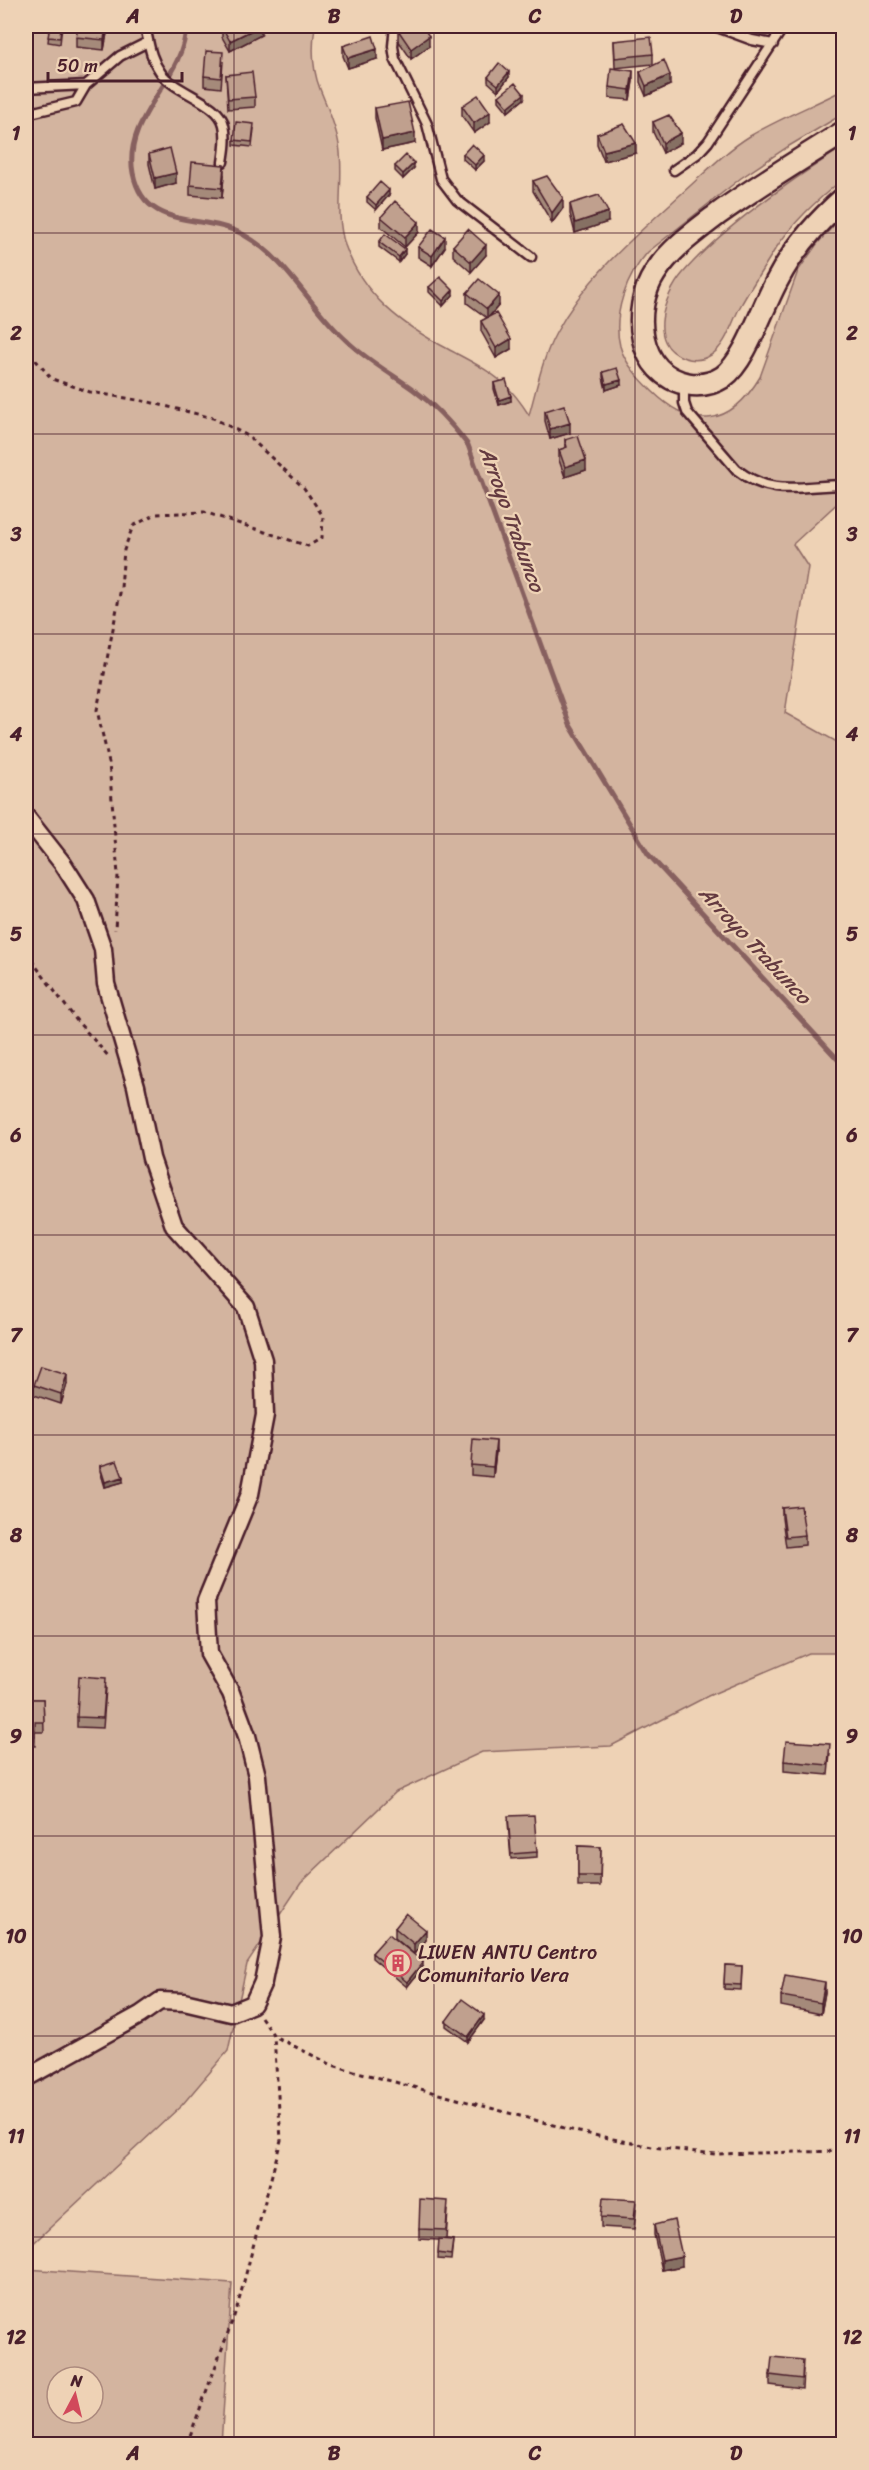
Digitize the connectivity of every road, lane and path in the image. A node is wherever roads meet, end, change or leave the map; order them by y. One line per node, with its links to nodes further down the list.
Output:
1 (145, 26): 6 (lane)
2 (395, 26): 15 (lane)
3 (714, 26): 7 (lane)
4 (796, 26): 5 (lane)
5 (783, 27): 7 (lane)
6 (148, 42): 8 (lane); 12 (lane)
7 (773, 44): 13 (lane)
8 (86, 85): 9 (lane); 10 (lane)
9 (26, 88)
10 (26, 114)
11 (843, 132): 17 (street)
12 (223, 162)
13 (674, 170)
14 (843, 198): 17 (street)
15 (531, 257)
16 (26, 335): 21 (path)
17 (684, 383): 19 (lane)
18 (843, 476): 19 (lane)
19 (840, 485)
20 (26, 817): 24 (street)
21 (114, 938)
22 (26, 953): 23 (path)
23 (112, 1060)
24 (253, 2004): 25 (path); 26 (street)
25 (274, 2036): 27 (path); 28 (path)
26 (26, 2078)
27 (843, 2151)
28 (187, 2445)

